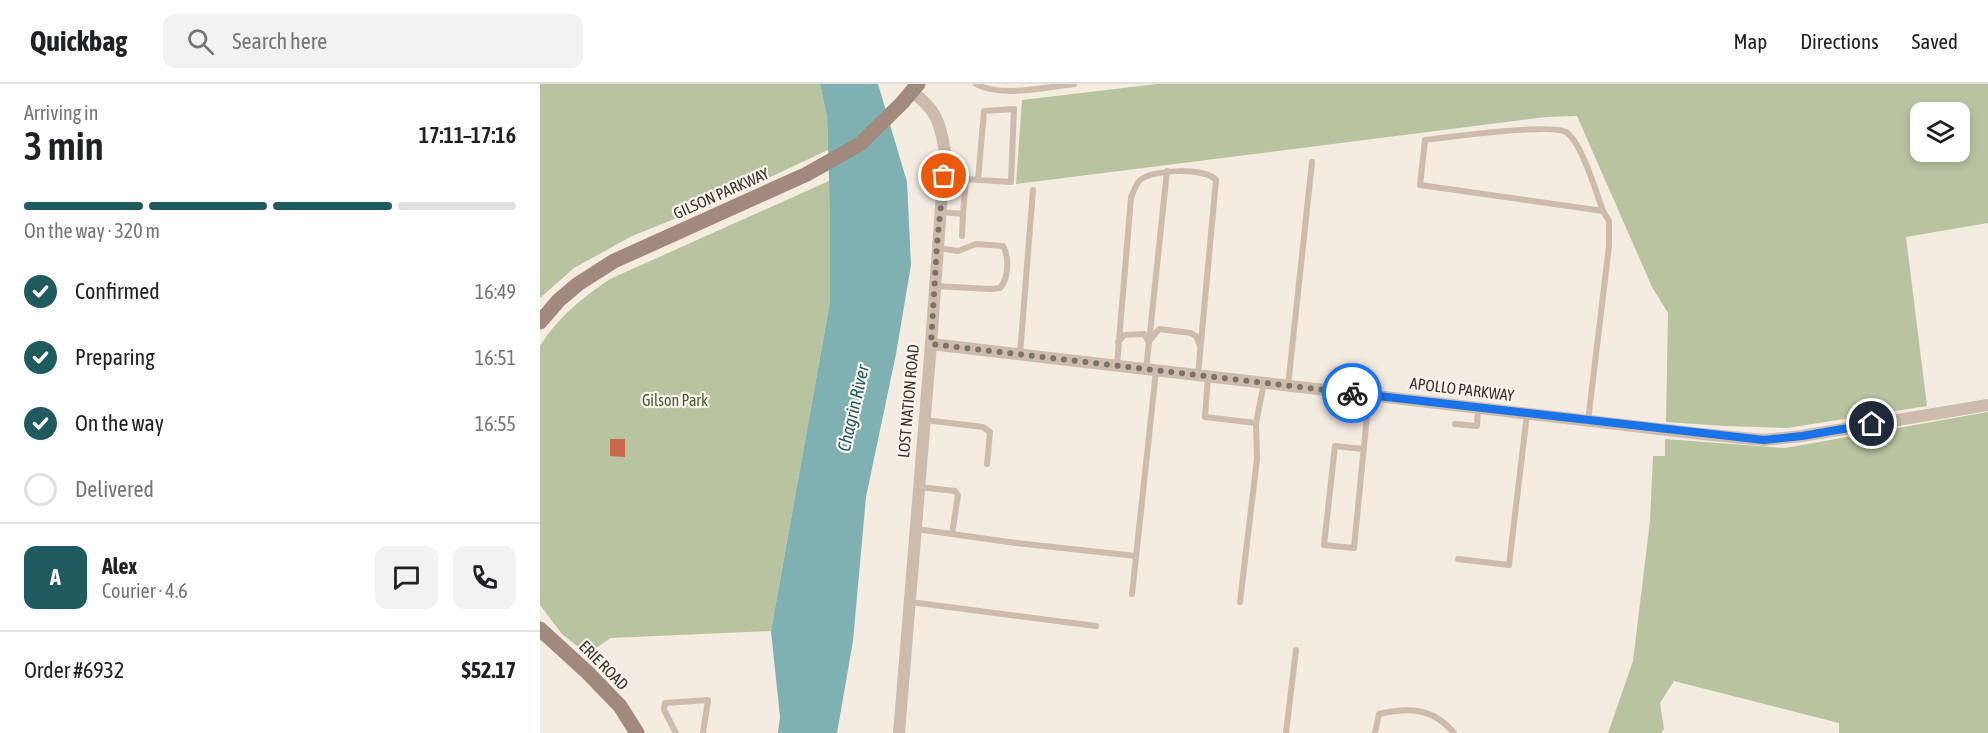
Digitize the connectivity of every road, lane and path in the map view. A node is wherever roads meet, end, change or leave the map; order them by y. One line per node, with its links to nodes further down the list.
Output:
1 (976, 84): 2 (lane)
2 (1074, 84)
3 (915, 88): 9 (street, LOST NATION ROAD); 14 (street, GILSON PARKWAY)
4 (1312, 162): 24 (lane)
5 (1167, 171): 15 (lane); 16 (lane); 18 (lane)
6 (978, 180): 6 (lane); 10 (lane)
7 (1034, 190): 19 (lane)
8 (1603, 211): 8 (lane); 30 (lane)
9 (940, 212): 10 (lane); 12 (street, LOST NATION ROAD)
10 (963, 214): 11 (lane)
11 (962, 236)
12 (937, 248): 13 (street, LOST NATION ROAD); 13 (lane)
13 (935, 286): 17 (street, LOST NATION ROAD)
14 (540, 322)
15 (1149, 342): 16 (lane); 18 (lane); 21 (lane)
16 (1118, 343): 20 (lane)
17 (931, 344): 19 (street, APOLLO PARKWAY); 29 (street, LOST NATION ROAD)
18 (1201, 347): 22 (lane)
19 (1020, 354): 20 (street, APOLLO PARKWAY)
20 (1117, 365): 21 (street, APOLLO PARKWAY)
21 (1151, 370): 22 (street, APOLLO PARKWAY); 38 (lane)
22 (1203, 376): 23 (street, APOLLO PARKWAY); 31 (lane)
23 (1264, 383): 24 (street, APOLLO PARKWAY); 31 (lane)
24 (1288, 386): 25 (street, APOLLO PARKWAY)
25 (1369, 395): 27 (street, APOLLO PARKWAY); 33 (lane)
26 (1988, 405): 30 (street, APOLLO PARKWAY)
27 (1478, 408): 28 (street, APOLLO PARKWAY); 32 (lane)
28 (1527, 413): 30 (street, APOLLO PARKWAY); 39 (lane)
29 (925, 420): 34 (lane); 35 (street, LOST NATION ROAD)
30 (1588, 421)
31 (1256, 423): 42 (lane)
32 (1455, 424)
33 (1364, 449): 33 (lane)
34 (987, 464)
35 (919, 487): 36 (street, LOST NATION ROAD); 37 (lane)
36 (916, 529): 37 (lane); 41 (street, LOST NATION ROAD)
37 (952, 534): 38 (lane)
38 (1136, 556): 40 (lane)
39 (1458, 559)
40 (1132, 594)
41 (910, 602): 43 (lane); 49 (street, LOST NATION ROAD)
42 (1240, 602)
43 (1096, 626)
44 (540, 629): 46 (street, ERIE ROAD)
45 (1296, 650): 50 (lane)
46 (637, 733)
47 (675, 733): 48 (lane)
48 (703, 733)
49 (899, 733)
50 (1286, 733)
51 (1375, 733): 52 (lane)
52 (1454, 733)

